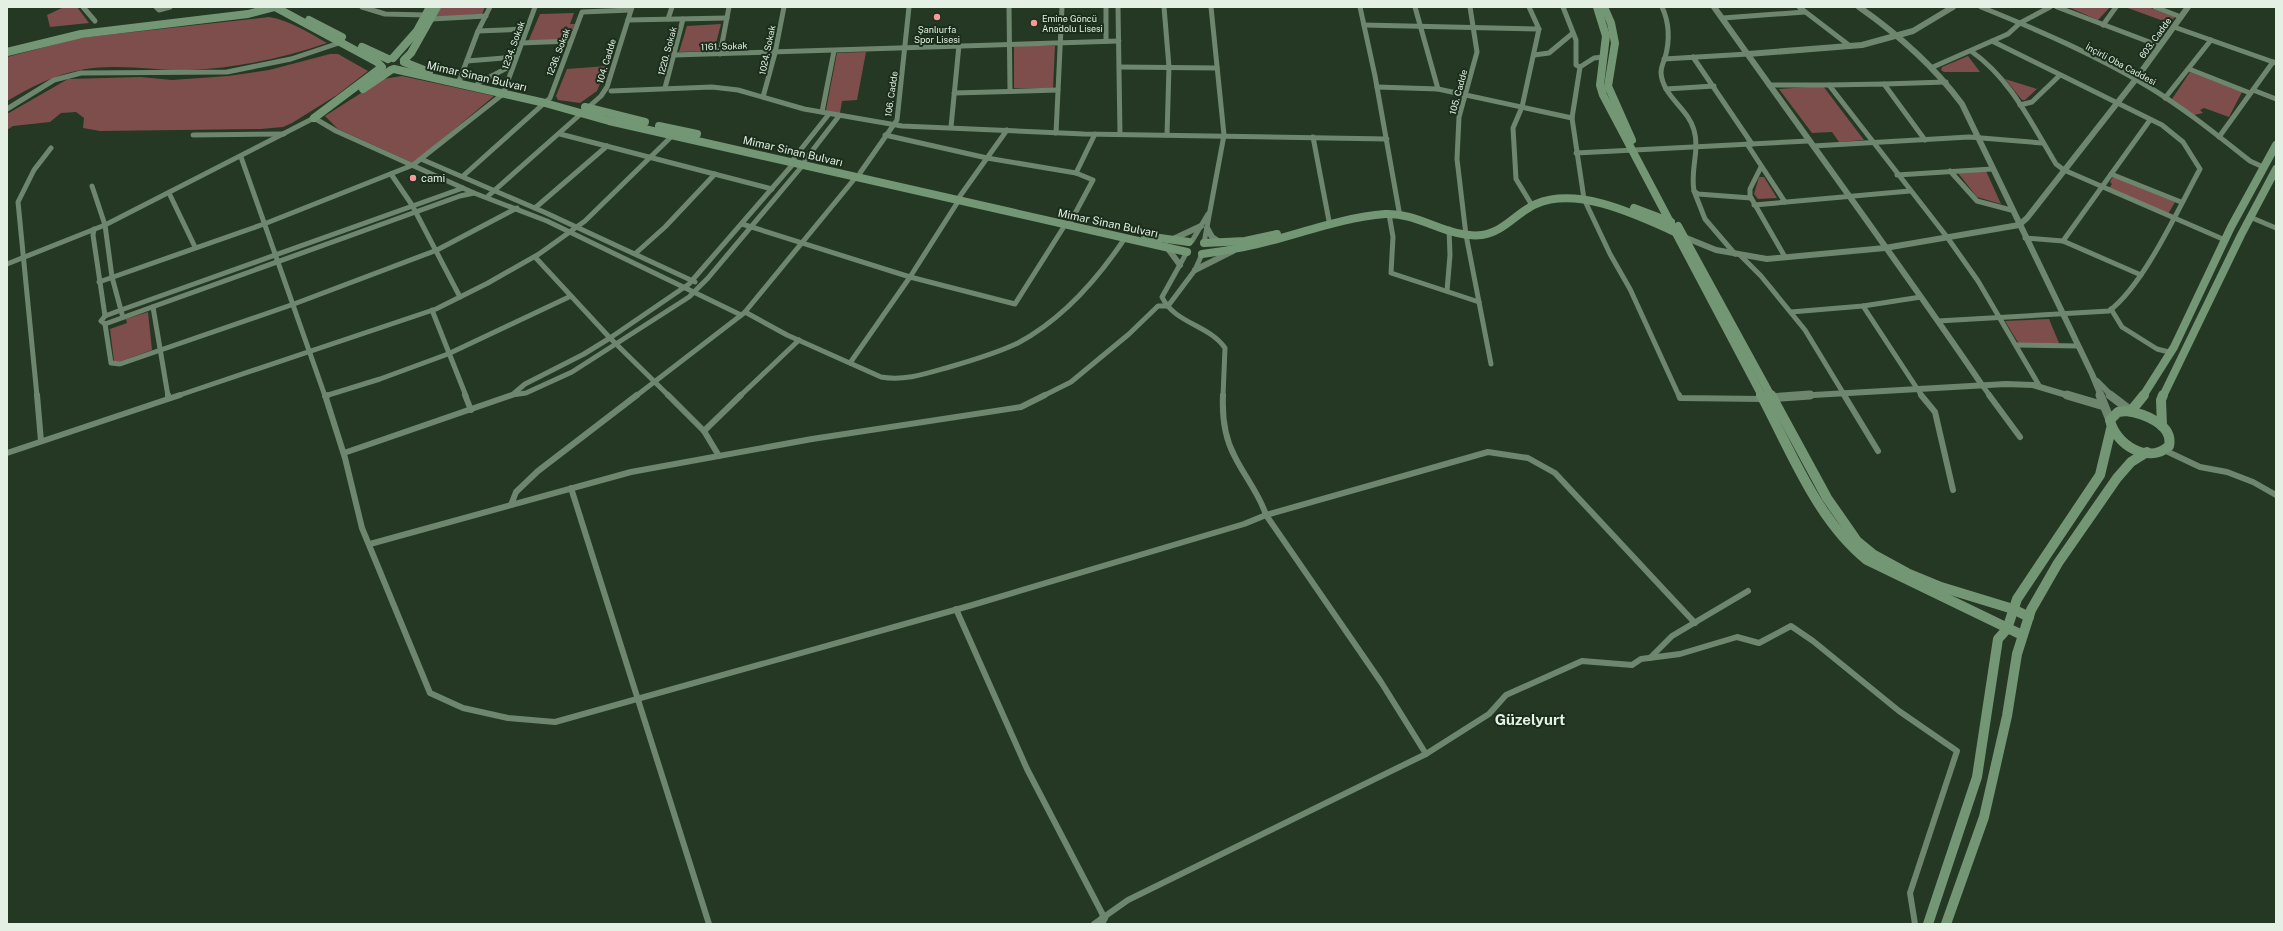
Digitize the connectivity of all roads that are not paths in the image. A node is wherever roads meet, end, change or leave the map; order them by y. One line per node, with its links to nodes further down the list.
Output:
1 (84, 7): 52 (street)
2 (156, 7): 3 (street)
3 (170, 7)
4 (256, 7): 76 (main road)
5 (275, 7): 69 (main road, Mimar Sinan Bulvarı); 80 (main road)
6 (285, 7): 89 (main road, Mimar Sinan Bulvarı)
7 (362, 7): 43 (street)
8 (384, 7): 43 (street)
9 (430, 7): 45 (main road)
10 (437, 7): 45 (main road)
11 (490, 7): 44 (street)
12 (535, 7): 59 (street, 1234. Sokak)
13 (672, 7): 49 (street)
14 (729, 7): 47 (street)
15 (784, 7): 81 (street, 1024. Sokak)
16 (909, 7): 77 (street, 106. Cadde)
17 (1009, 7): 72 (street)
18 (1062, 7): 71 (street)
19 (1106, 7): 66 (street)
20 (1118, 7): 67 (street)
21 (1164, 7): 97 (street)
22 (1211, 7): 100 (street)
23 (1360, 7): 54 (street)
24 (1415, 7): 56 (street)
25 (1470, 7): 57 (street, 105. Cadde)
26 (1529, 7): 60 (street)
27 (1564, 7): 62 (street)
28 (1597, 7): 87 (main road)
29 (1604, 7): 166 (main road)
30 (1662, 7): 90 (street)
31 (1714, 7): 48 (street)
32 (1799, 7): 42 (street)
33 (1860, 7): 63 (street)
34 (1953, 7): 63 (street)
35 (1981, 7): 53 (street, İnçirli Oba Caddesi)
36 (2050, 7): 53 (street)
37 (2058, 7): 53 (street); 55 (street)
38 (2116, 7): 55 (street)
39 (2154, 7): 46 (street)
40 (2188, 7): 46 (street, 603. Cadde)
41 (632, 9): 51 (street, 104. Cadde); 65 (street, 1236. Sokak)
42 (1804, 12): 48 (street); 74 (street)
43 (380, 14): 45 (street)
44 (486, 16): 45 (street); 61 (street)
45 (429, 17): 89 (main road); 91 (main road)
46 (2181, 17): 58 (street, 603. Cadde)
47 (727, 18): 50 (street); 82 (street)
48 (1723, 18): 83 (street)
49 (668, 19): 50 (street); 51 (street)
50 (683, 19): 84 (street, 1220. Sokak)
51 (628, 20): 112 (street, 104. Cadde)
52 (96, 21)
53 (2022, 24): 68 (street); 104 (street, İnçirli Oba Caddesi)
54 (1364, 25): 56 (street); 113 (street)
55 (2103, 25): 75 (street)
56 (1420, 26): 57 (street); 115 (street)
57 (1473, 26): 60 (street); 123 (street, 105. Cadde)
58 (2174, 27): 64 (street); 75 (street, 603. Cadde)
59 (527, 29): 61 (street); 70 (street, 1234. Sokak)
60 (1539, 30): 85 (street)
61 (478, 31): 92 (street)
62 (1573, 33): 85 (street); 98 (street)
63 (1900, 36): 74 (street); 99 (street)
64 (2211, 40): 93 (street); 102 (street)
65 (570, 41): 70 (street); 128 (street, 1236. Sokak)
66 (1106, 41): 67 (street, 1161. Sokak); 71 (street, 1161. Sokak)
67 (1119, 41): 96 (street)
68 (1992, 41): 79 (street); 103 (street)
69 (339, 43): 95 (main road, Mimar Sinan Bulvarı); 132 (street)
70 (521, 43): 86 (street, 1234. Sokak)
71 (1059, 43): 72 (street, 1161. Sokak); 117 (street)
72 (1009, 44): 73 (street, 1161. Sokak); 120 (street)
73 (959, 45): 77 (street, 1161. Sokak); 122 (street)
74 (1850, 46): 83 (street)
75 (2160, 46): 104 (street, 603. Cadde)
76 (7, 47)
77 (904, 47): 78 (street, 1161. Sokak); 140 (street, 106. Cadde)
78 (834, 51): 81 (street, 1161. Sokak); 134 (street)
79 (1971, 51): 99 (street); 130 (street)
80 (7, 52)
81 (775, 52): 82 (street, 1161. Sokak); 125 (street, 1024. Sokak)
82 (720, 54): 84 (street, 1161. Sokak)
83 (1748, 54): 88 (street); 109 (street)
84 (674, 55): 114 (street, 1220. Sokak)
85 (1534, 55): 131 (street)
86 (516, 57): 92 (street); 94 (street, 1234. Sokak)
87 (1604, 57): 98 (street); 166 (main road)
88 (1693, 57): 90 (street); 111 (street)
89 (391, 59): 91 (main road, Mimar Sinan Bulvarı); 95 (main road)
90 (1664, 59): 116 (street)
91 (404, 61): 101 (main road); 105 (main road, Mimar Sinan Bulvarı)
92 (467, 61): 105 (street)
93 (2274, 62): 121 (street)
94 (513, 66): 107 (street); 118 (street, 1234. Sokak)
95 (382, 67): 101 (main road, Mimar Sinan Bulvarı); 137 (main road)
96 (1120, 67): 97 (street); 148 (street)
97 (1169, 67): 100 (street); 149 (street)
98 (1580, 67): 138 (street)
99 (1933, 67): 106 (street)
100 (1217, 68): 152 (street)
101 (392, 69): 105 (main road, Mimar Sinan Bulvarı); 137 (main road)
102 (2189, 69): 121 (street); 126 (street)
103 (2059, 76): 129 (street); 130 (street)
104 (2136, 79): 126 (street, İnçirli Oba Caddesi); 129 (street, 603. Cadde)
105 (458, 81): 107 (main road, Mimar Sinan Bulvarı); 118 (main road, Mimar Sinan Bulvarı)
106 (1946, 82): 108 (street); 155 (street)
107 (478, 83): 118 (main road, Mimar Sinan Bulvarı)
108 (1884, 84): 110 (street); 157 (street)
109 (1769, 85): 110 (street); 161 (street)
110 (1829, 85): 158 (street)
111 (1714, 86): 116 (street); 160 (street)
112 (607, 87): 119 (street); 124 (street, 104. Cadde)
113 (1377, 87): 115 (street); 156 (street)
114 (665, 88): 119 (street); 125 (street)
115 (1438, 89): 123 (street)
116 (1666, 89): 164 (street)
117 (1058, 90): 120 (street); 144 (street)
118 (505, 91): 128 (main road, Mimar Sinan Bulvarı); 171 (street)
119 (611, 91): 124 (street)
120 (1010, 91): 122 (street)
121 (2252, 92): 127 (street); 154 (street)
122 (954, 93): 141 (street)
123 (1466, 94): 131 (street); 230 (street, 105. Cadde)
124 (601, 96): 133 (street, 104. Cadde)
125 (763, 97): 134 (street)
126 (2165, 98): 154 (street, İnçirli Oba Caddesi)
127 (2276, 99)
128 (548, 101): 133 (main road, Mimar Sinan Bulvarı); 187 (street)
129 (2117, 104): 139 (street); 178 (street, 603. Cadde)
130 (2020, 105): 159 (street)
131 (1522, 107): 138 (street); 202 (street)
132 (7, 109)
133 (586, 110): 143 (main road, Mimar Sinan Bulvarı); 146 (street, 104. Cadde)
134 (822, 112): 135 (street)
135 (829, 114): 136 (street); 172 (street)
136 (839, 116): 140 (street); 173 (street)
137 (314, 118): 145 (street); 174 (street)
138 (1572, 118): 167 (street)
139 (2150, 120): 184 (street); 204 (street)
140 (894, 124): 141 (street); 151 (street, 106. Cadde)
141 (951, 127): 142 (street)
142 (1007, 130): 144 (street); 170 (street)
143 (675, 132): 169 (street); 172 (main road, Mimar Sinan Bulvarı)
144 (1056, 132): 147 (street)
145 (285, 134): 150 (street); 168 (street)
146 (560, 134): 163 (street); 192 (street, 104. Cadde)
147 (1095, 134): 148 (street); 181 (street)
148 (1120, 134): 149 (street)
149 (1168, 134): 152 (street)
150 (193, 135)
151 (885, 135): 170 (street); 185 (street, 106. Cadde)
152 (1224, 135): 153 (street); 223 (street)
153 (1312, 136): 156 (street); 216 (street)
154 (2219, 137): 176 (street, İnçirli Oba Caddesi)
155 (1978, 138): 157 (street); 159 (street); 177 (street)
156 (1387, 139): 210 (street)
157 (1925, 140): 158 (street)
158 (1873, 142): 161 (street); 186 (street)
159 (2042, 143): 178 (street)
160 (1749, 144): 161 (street); 164 (street); 175 (street)
161 (1810, 144): 200 (street)
162 (2276, 145): 176 (main road)
163 (607, 146): 169 (street); 208 (street)
164 (1698, 147): 166 (street); 193 (street)
165 (51, 148): 254 (street)
166 (1635, 150): 167 (street); 215 (main road); 228 (main road)
167 (1576, 154): 201 (street)
168 (241, 157): 195 (street); 218 (street)
169 (651, 157): 183 (street); 222 (street)
170 (987, 158): 181 (street); 198 (street)
171 (421, 159): 174 (street); 187 (street)
172 (794, 160): 173 (main road, Mimar Sinan Bulvarı); 191 (street)
173 (804, 163): 185 (main road, Mimar Sinan Bulvarı); 224 (street)
174 (413, 165): 182 (street); 190 (street)
175 (1762, 167): 199 (street); 203 (street)
176 (2263, 167): 236 (main road)
177 (1992, 169): 179 (street); 209 (street)
178 (2064, 170): 189 (street); 221 (street, 603. Cadde)
179 (1950, 171): 186 (street); 209 (street)
180 (2275, 171): 213 (main road)
181 (1076, 173): 217 (street)
182 (391, 174): 205 (street); 218 (street)
183 (715, 174): 191 (street); 248 (street)
184 (2111, 174): 189 (street); 204 (street)
185 (858, 175): 198 (main road, Mimar Sinan Bulvarı); 241 (street, 106. Cadde)
186 (1897, 175): 194 (street)
187 (464, 176): 192 (street)
188 (92, 186): 220 (street)
189 (2100, 187): 214 (street); 237 (street)
190 (463, 188): 196 (street); 205 (street)
191 (772, 189): 219 (street)
192 (496, 191): 197 (street, 104. Cadde); 208 (street)
193 (1694, 191): 199 (street); 251 (street)
194 (1910, 191): 200 (street); 232 (street)
195 (170, 193): 220 (street); 243 (street)
196 (474, 193): 197 (street); 211 (street)
197 (487, 197): 207 (street)
198 (959, 198): 217 (main road, Mimar Sinan Bulvarı); 261 (street)
199 (1751, 198): 206 (street)
200 (1851, 198): 203 (street); 244 (street)
201 (1584, 199): 202 (main road); 215 (main road); 228 (main road); 230 (main road); 308 (street)
202 (1530, 202): 230 (main road)
203 (1785, 202): 206 (street)
204 (2181, 202): 214 (street)
205 (412, 205): 211 (street); 249 (street)
206 (1754, 205): 253 (street)
207 (517, 208): 229 (street); 245 (street)
208 (535, 208): 222 (street)
209 (2011, 210): 221 (street)
210 (1399, 211): 216 (main road); 230 (main road)
211 (416, 212): 245 (street); 255 (street)
212 (1389, 214): 227 (main road); 246 (main road); 267 (street)
213 (2250, 217): 225 (street); 313 (main road)
214 (2173, 218): 236 (street); 259 (street)
215 (1668, 220): 228 (main road)
216 (1329, 221): 240 (main road)
217 (1068, 223): 233 (main road, Mimar Sinan Bulvarı); 235 (main road, Mimar Sinan Bulvarı); 261 (street)
218 (264, 224): 243 (street); 249 (street)
219 (742, 224): 224 (street); 262 (street)
220 (105, 225): 226 (street); 260 (street)
221 (2019, 225): 232 (street); 234 (street)
222 (578, 227): 229 (street); 248 (street)
223 (1204, 227): 235 (street); 238 (street); 239 (street); 240 (street)
224 (751, 228): 241 (street); 264 (street)
225 (2276, 228)
226 (94, 229): 254 (street); 263 (street)
227 (1449, 229): 230 (main road); 267 (street)
228 (1676, 230): 231 (main road); 308 (main road)
229 (571, 232): 252 (street); 265 (street)
230 (1466, 232): 271 (street, 105. Cadde)
231 (1684, 237): 251 (street); 307 (main road)
232 (1947, 237): 244 (street); 284 (street)
233 (1125, 238): 242 (main road, Mimar Sinan Bulvarı); 296 (street)
234 (2025, 238): 237 (street); 281 (street)
235 (1171, 240): 238 (main road, Mimar Sinan Bulvarı)
236 (2225, 240): 294 (main road)
237 (2063, 241): 259 (street)
238 (1190, 242): 239 (main road, Mimar Sinan Bulvarı); 247 (main road)
239 (1204, 243): 240 (main road); 250 (main road)
240 (1221, 243)
241 (801, 244): 261 (street); 280 (street, 106. Cadde)
242 (1166, 246): 247 (main road, Mimar Sinan Bulvarı); 257 (street)
243 (195, 247): 260 (street)
244 (1885, 248): 253 (street); 270 (street)
245 (437, 250): 269 (street); 272 (street)
246 (1233, 251): 250 (main road); 258 (street)
247 (1187, 252): 250 (main road, Mimar Sinan Bulvarı); 257 (street)
248 (636, 253): 262 (street)
249 (276, 254): 255 (street); 277 (street)
250 (1202, 254): 258 (street)
251 (1738, 255): 253 (street); 279 (street)
252 (535, 257): 268 (street); 269 (street)
253 (1785, 257)
254 (22, 258): 256 (street); 316 (street)
255 (279, 262): 272 (street); 273 (street)
256 (7, 264)
257 (1180, 265): 274 (street)
258 (1195, 270): 274 (street)
259 (2141, 275): 276 (street)
260 (112, 277): 263 (street); 277 (street)
261 (910, 277): 296 (street)
262 (693, 281): 264 (street); 265 (street)
263 (99, 282): 282 (street)
264 (702, 285): 266 (street)
265 (686, 287): 266 (street); 287 (street)
266 (695, 291): 280 (street); 289 (street)
267 (1446, 291): 271 (street)
268 (571, 296): 287 (street); 295 (street)
269 (460, 297): 278 (street)
270 (1921, 297): 275 (street); 285 (street)
271 (1479, 302): 297 (street, 105. Cadde)
272 (294, 304): 292 (street); 293 (street)
273 (153, 306): 283 (street); 292 (street)
274 (1168, 306): 322 (street); 327 (street)
275 (1863, 306): 279 (street); 302 (street)
276 (2111, 309): 281 (street); 294 (street)
277 (120, 310): 282 (street); 283 (street)
278 (432, 310): 293 (street); 295 (street)
279 (1791, 312): 303 (street)
280 (743, 313): 288 (street); 299 (street, 106. Cadde)
281 (2063, 314): 284 (street); 291 (street)
282 (105, 316): 286 (street)
283 (123, 317): 286 (street)
284 (2000, 318): 285 (street); 290 (street)
285 (1938, 321): 300 (street)
286 (105, 324): 292 (street)
287 (610, 338): 289 (street); 304 (street)
288 (799, 340): 296 (street); 314 (street)
289 (617, 345): 299 (street); 304 (street)
290 (2016, 346): 291 (street); 301 (street)
291 (2078, 346): 298 (street)
292 (159, 350): 306 (street)
293 (311, 351): 305 (street); 306 (street)
294 (2169, 352): 311 (main road)
295 (448, 354): 305 (street); 310 (street)
296 (850, 363)
297 (1491, 364)
298 (2092, 374): 309 (street); 311 (street)
299 (654, 381): 314 (street); 326 (street, 106. Cadde)
300 (1982, 385): 301 (street); 302 (street); 315 (street)
301 (2040, 387): 309 (street)
302 (1916, 388): 303 (street); 324 (street)
303 (1844, 393): 307 (street); 318 (street)
304 (512, 395): 310 (street)
305 (325, 396): 321 (street)
306 (168, 398): 316 (street)
307 (1774, 398): 308 (street); 331 (main road)
308 (1763, 399): 334 (main road)
309 (2104, 406): 312 (street)
310 (471, 410): 321 (street)
311 (2131, 411): 312 (main road); 313 (main road)
312 (2110, 424): 319 (main road); 331 (main road)
313 (2162, 426): 317 (main road)
314 (704, 431): 322 (street)
315 (2020, 438)
316 (41, 441): 320 (street)
317 (2164, 450): 319 (main road); 325 (street)
318 (1878, 451)
319 (2147, 452): 332 (main road)
320 (7, 453)
321 (344, 453): 328 (street)
322 (719, 456): 323 (street)
323 (571, 488): 326 (street); 337 (street)
324 (1953, 490)
325 (2276, 495)
326 (511, 505): 328 (street)
327 (1266, 515): 330 (street); 333 (street); 338 (street)
328 (370, 544): 337 (street)
329 (1748, 591): 333 (street)
330 (956, 609): 337 (street); 339 (street)
331 (2013, 609): 332 (main road); 334 (main road)
332 (2029, 617): 335 (main road)
333 (1695, 623): 336 (street)
334 (2007, 629): 335 (main road); 343 (main road)
335 (2022, 635): 344 (main road)
336 (1650, 658): 338 (street); 342 (street)
337 (639, 700): 340 (street)
338 (1426, 754): 339 (street)
339 (1102, 921): 341 (street)
340 (709, 924)
341 (1094, 924)
342 (1915, 924)
343 (1928, 924)
344 (1946, 924)

